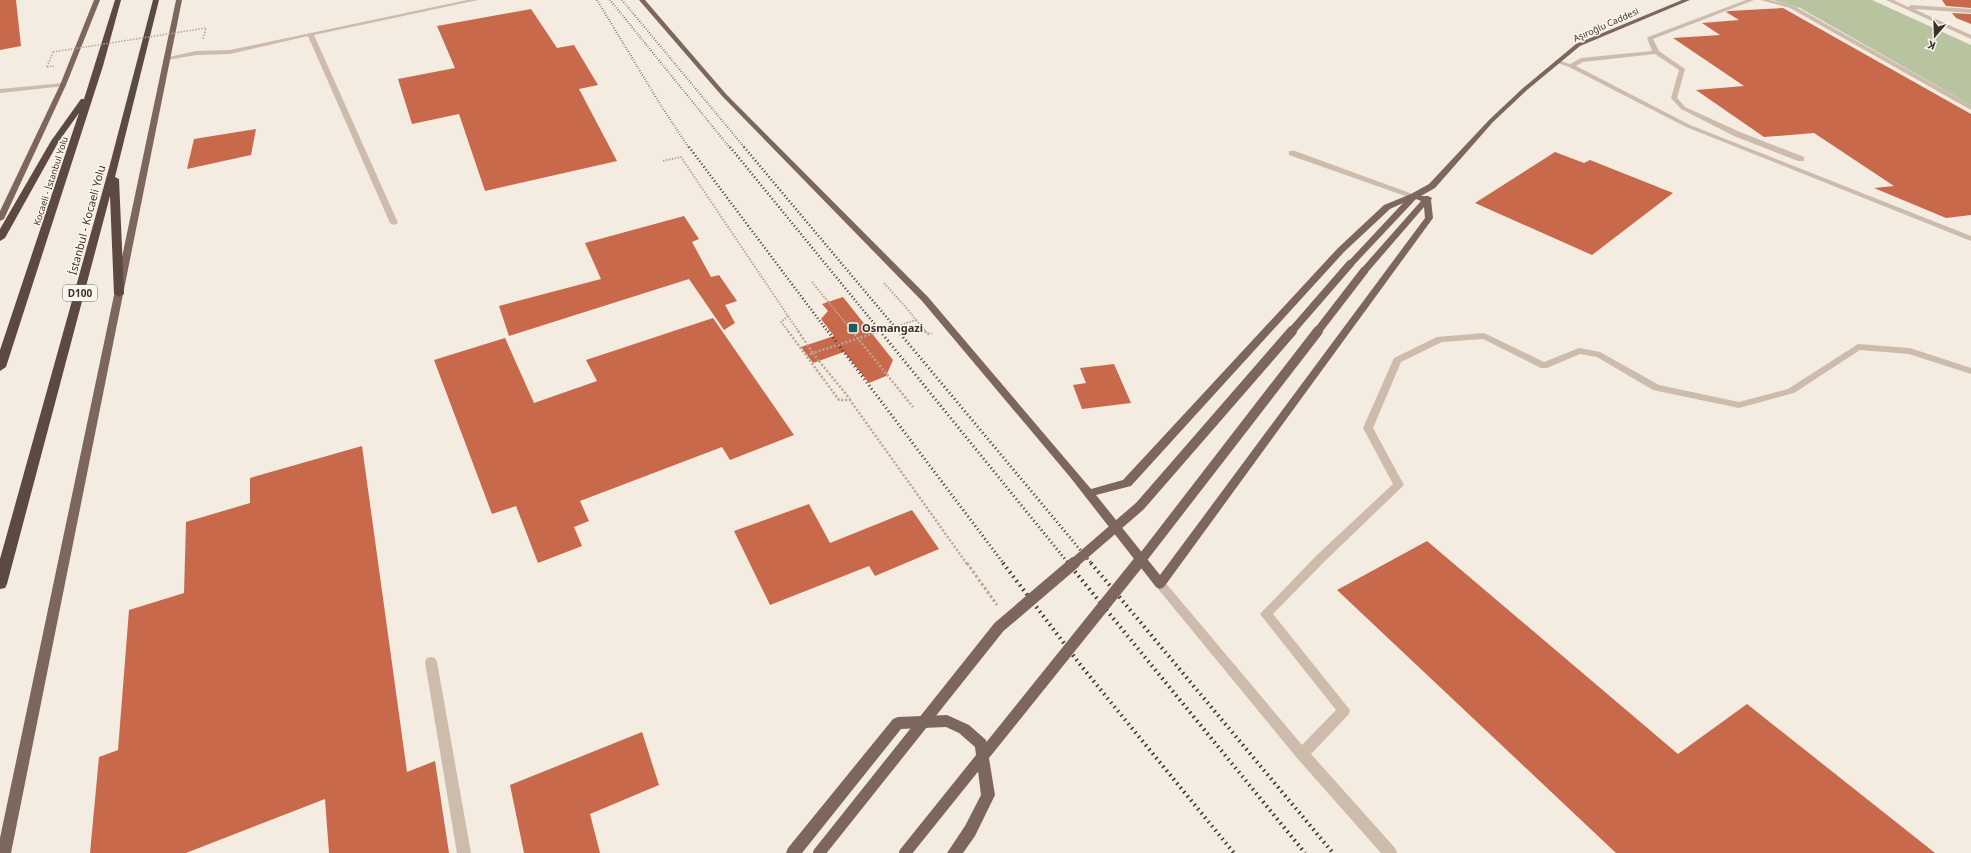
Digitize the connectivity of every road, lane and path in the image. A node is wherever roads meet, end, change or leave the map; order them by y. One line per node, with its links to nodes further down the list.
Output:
1 (97, 0): 21 (main road)
2 (118, 0): 23 (highway, Kocaeli - İstanbul Yolu)
3 (156, 0): 28 (highway, İstanbul - Kocaeli Yolu / D100)
4 (179, 0): 17 (main road)
5 (475, 0): 14 (street)
6 (642, 0): 49 (main road)
7 (1688, 0): 18 (main road, Aşıroğlu Caddesi)
8 (1751, 0): 16 (street)
9 (1763, 0): 24 (street)
10 (1889, 0): 11 (street)
11 (1905, 7): 12 (street); 15 (street)
12 (1971, 11)
13 (206, 28): 20 (path, bridge)
14 (310, 34): 17 (street); 33 (street)
15 (1971, 37)
16 (1656, 52): 19 (street); 26 (street)
17 (167, 58): 38 (main road)
18 (1558, 62): 19 (street); 29 (main road, Aşıroğlu Caddesi)
19 (1571, 66): 35 (street)
20 (47, 67)
21 (63, 85): 22 (street); 32 (main road)
22 (0, 91)
23 (91, 92): 34 (highway); 45 (highway, Kocaeli - İstanbul Yolu)
24 (1971, 108)
25 (1292, 153): 30 (street)
26 (1801, 159)
27 (663, 161): 39 (path)
28 (114, 168): 38 (highway); 50 (highway, İstanbul - Kocaeli Yolu / D100)
29 (1432, 186): 30 (main road); 31 (main road)
30 (1414, 196): 31 (main road); 49 (main road); 58 (main road, bridge)
31 (1427, 200): 51 (main road); 59 (main road, bridge)
32 (0, 219)
33 (394, 223)
34 (0, 238)
35 (1971, 239)
36 (812, 282): 42 (path)
37 (887, 286): 40 (path, bridge)
38 (119, 294): 55 (main road)
39 (788, 316): 43 (path); 44 (path)
40 (916, 320): 41 (path); 42 (path, bridge)
41 (921, 325)
42 (858, 339): 43 (path, bridge); 48 (path)
43 (813, 353): 44 (path); 47 (path, bridge)
44 (807, 355): 47 (path)
45 (0, 367)
46 (1971, 371): 54 (street)
47 (850, 400): 52 (path)
48 (913, 407)
49 (1089, 493): 51 (main road)
50 (0, 584)
51 (1160, 584): 54 (street)
52 (999, 607)
53 (431, 662): 56 (street)
54 (1302, 754): 61 (street)
55 (4, 853)
56 (464, 853)
57 (793, 853): 60 (main road)
58 (819, 853)
59 (905, 853)
60 (954, 853)
61 (1390, 853)

